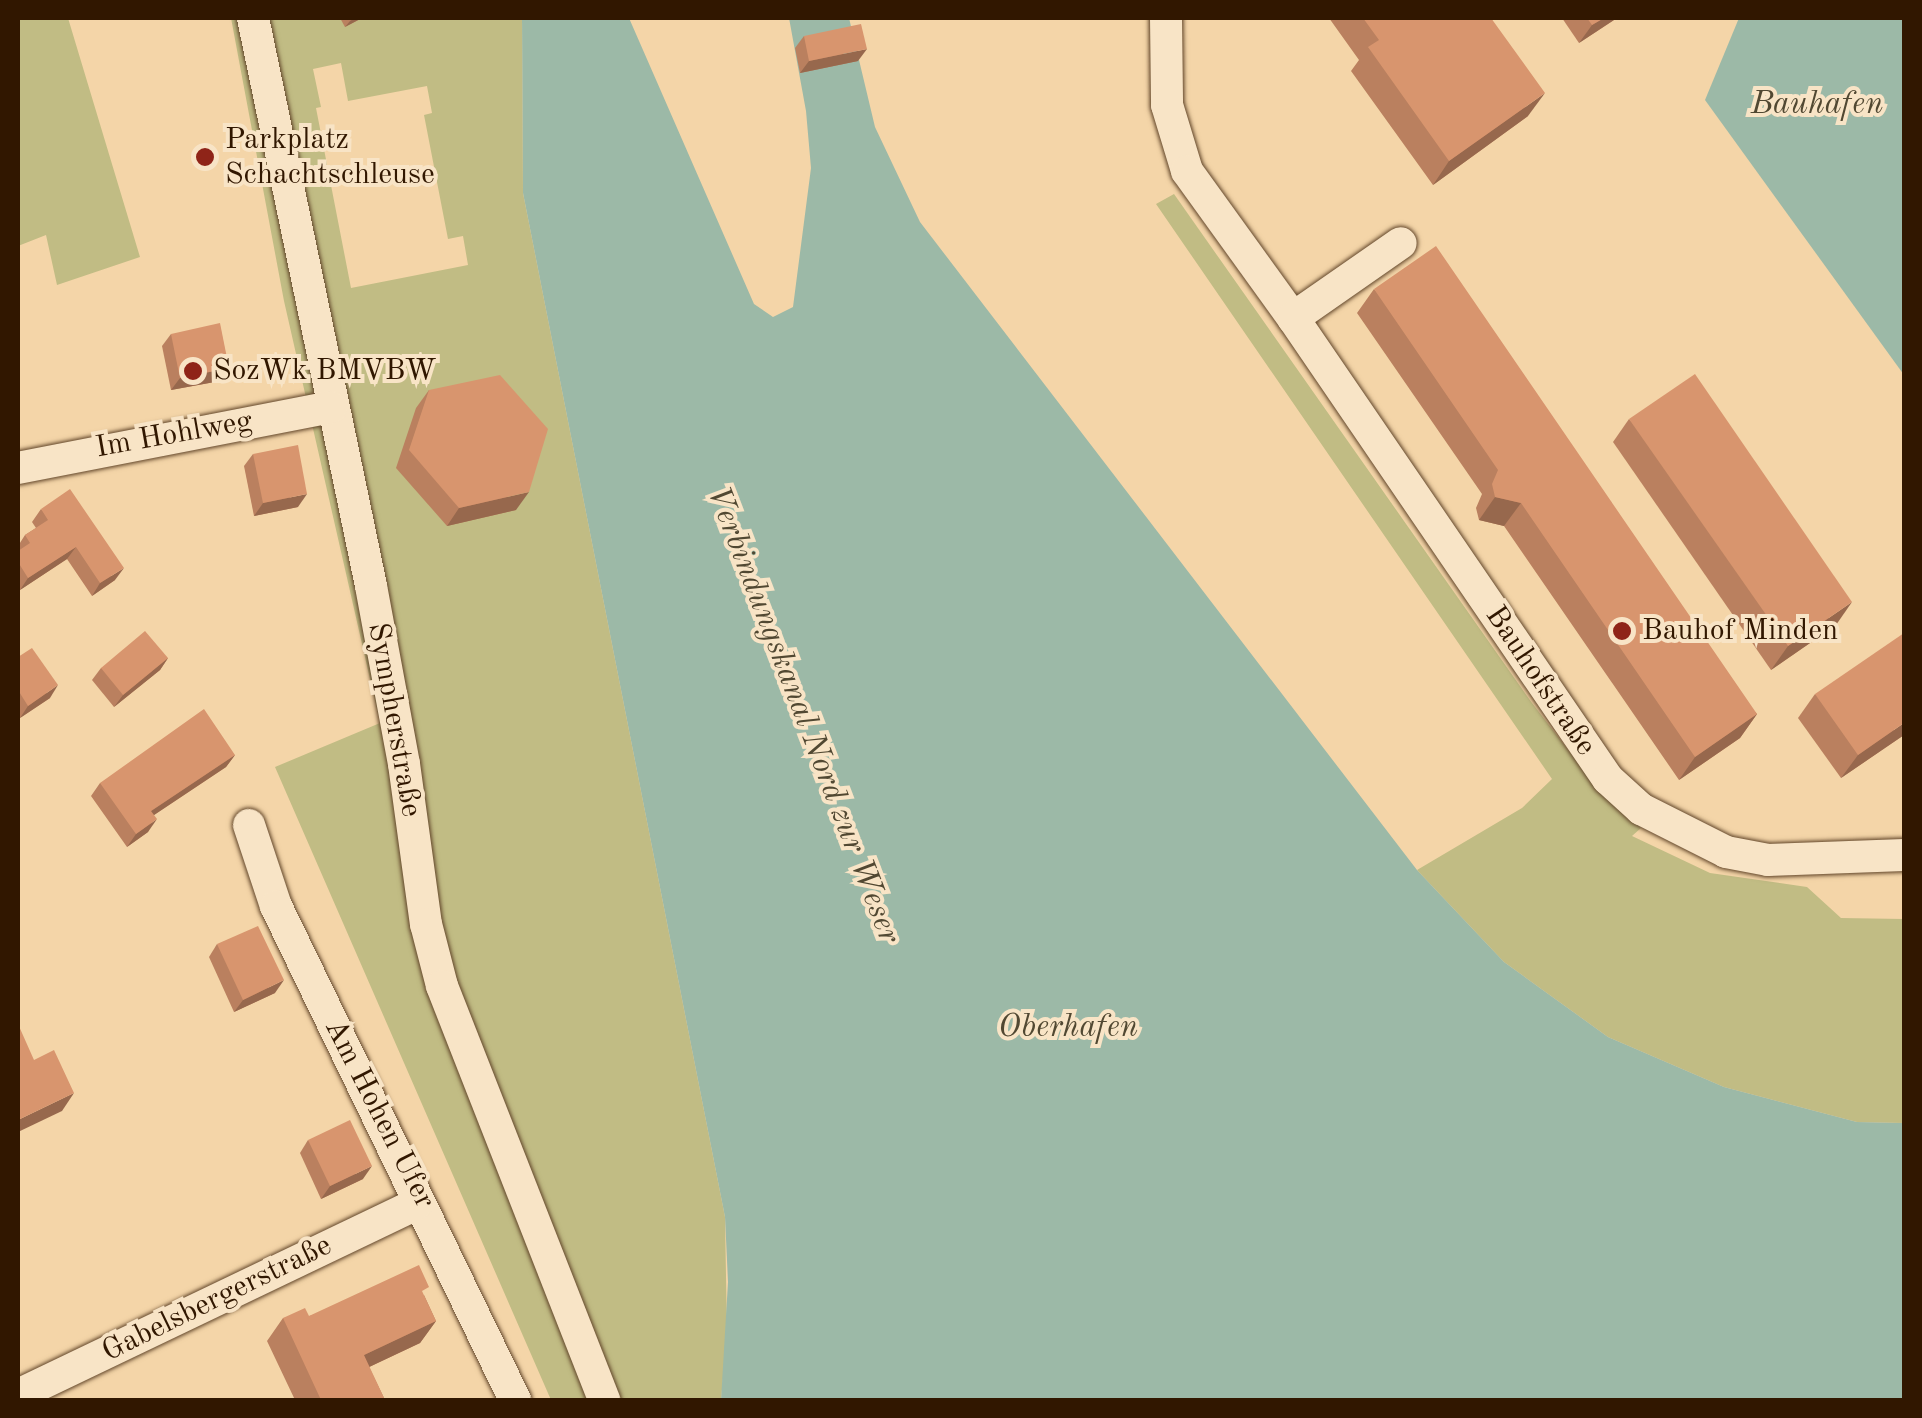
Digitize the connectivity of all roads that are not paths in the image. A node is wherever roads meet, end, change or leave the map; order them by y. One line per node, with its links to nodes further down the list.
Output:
1 (253, 18): 5 (street, Sympherstraße)
2 (1166, 18): 4 (street, Bauhofstraße)
3 (1401, 243): 4 (street)
4 (1293, 318): 8 (street, Bauhofstraße)
5 (331, 407): 6 (street, Im Hohlweg); 12 (street, Sympherstraße)
6 (18, 468)
7 (248, 825): 9 (street, Am Hohen Ufer)
8 (1904, 855)
9 (417, 1204): 10 (street, Gabelsbergerstraße); 11 (street, Am Hohen Ufer)
10 (18, 1396)
11 (515, 1400)
12 (604, 1400)

